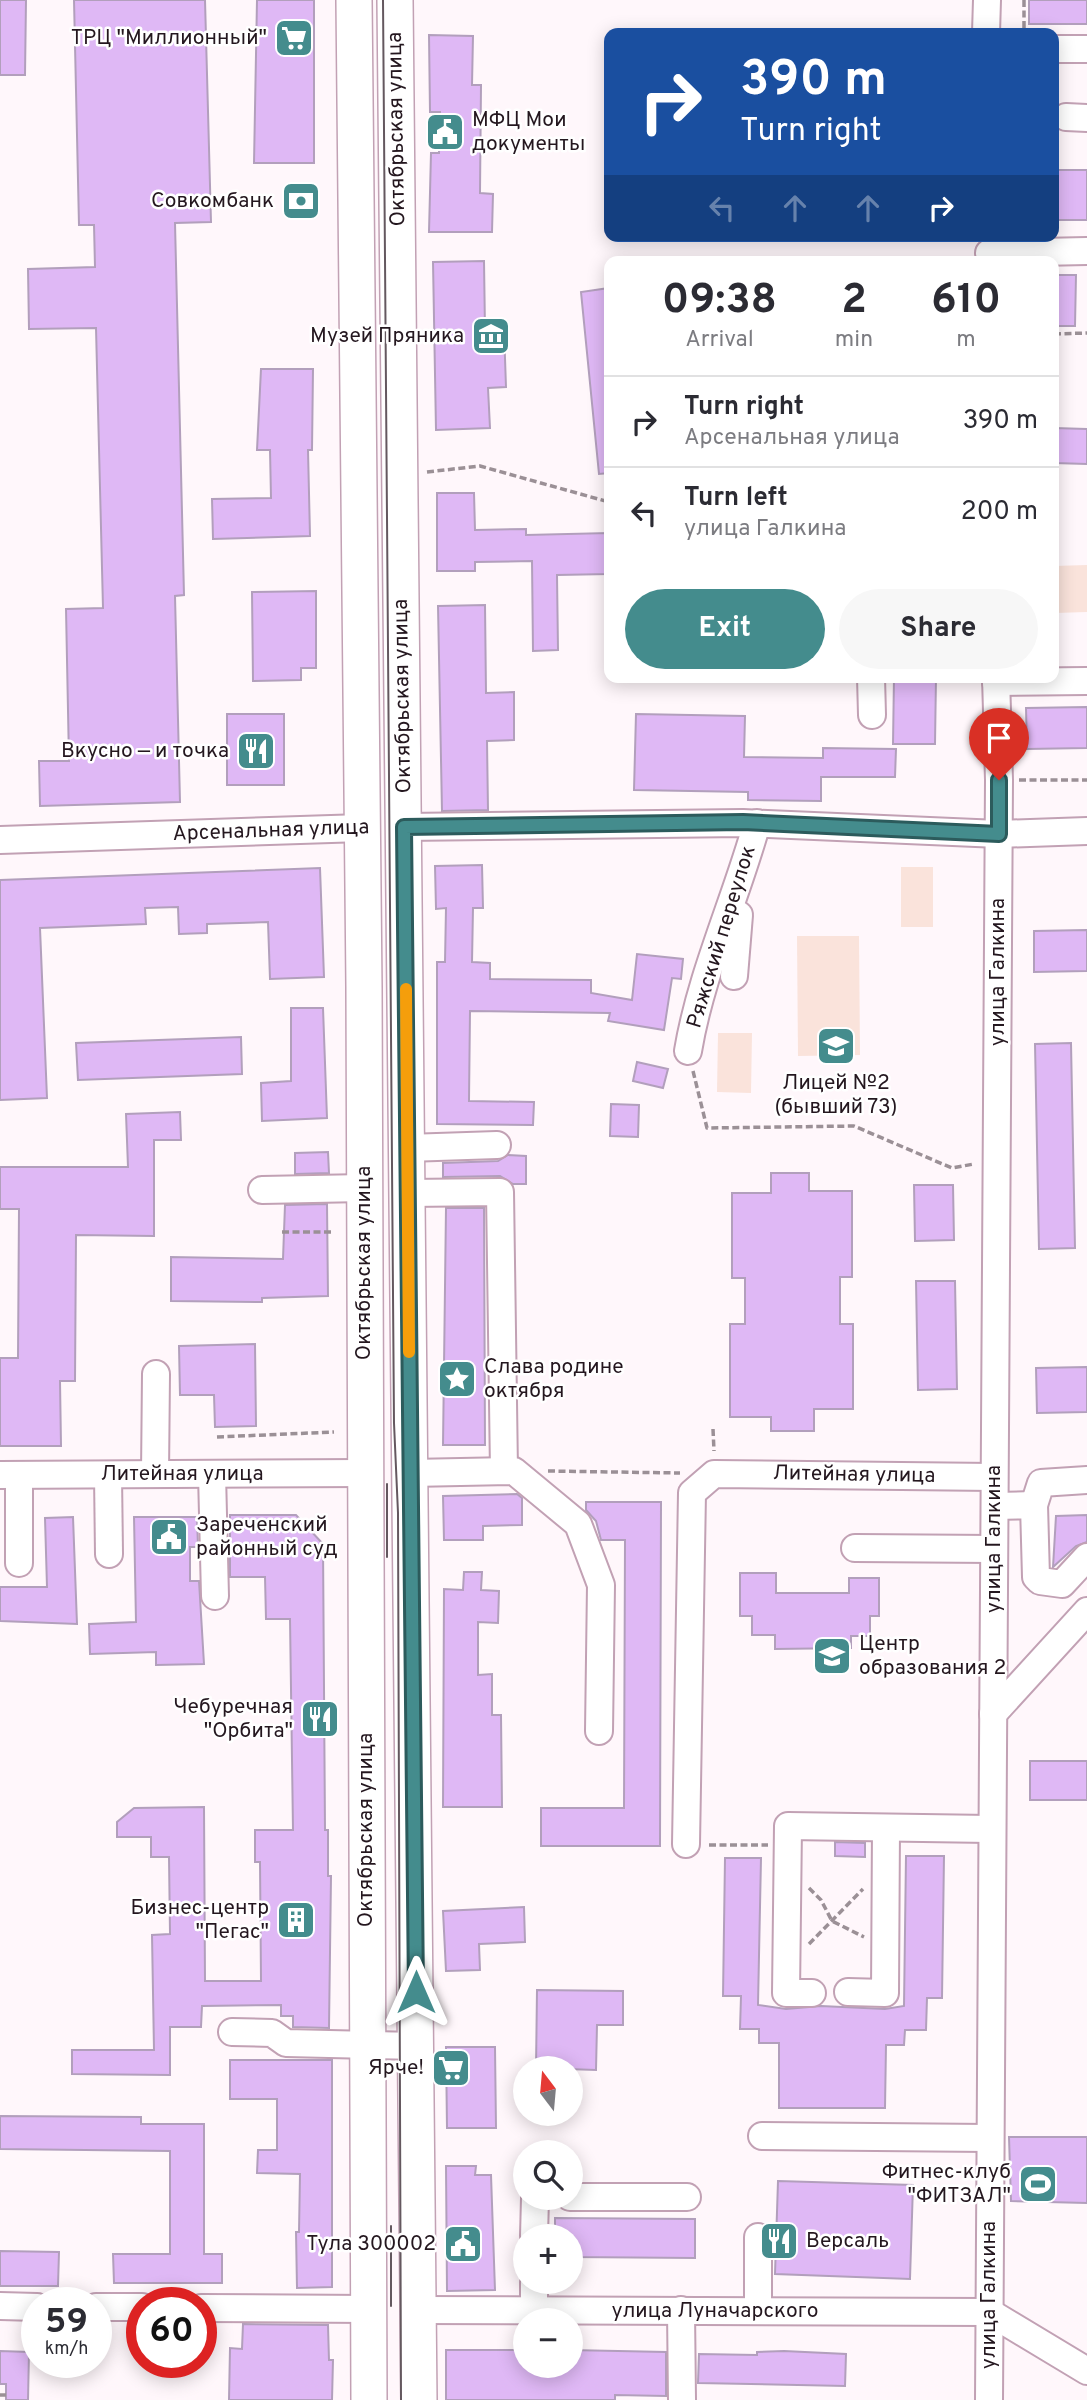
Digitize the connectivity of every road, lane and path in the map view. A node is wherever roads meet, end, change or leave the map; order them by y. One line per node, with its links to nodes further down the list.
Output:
1 (354, 0): 22 (main road, Октябрьская улица)
2 (395, 0): 13 (main road, Октябрьская улица)
3 (987, 0): 5 (street)
4 (1024, 0): 6 (path)
5 (986, 28)
6 (1024, 28)
7 (1087, 49): 8 (street)
8 (1059, 50)
9 (989, 250): 10 (street)
10 (1087, 251)
11 (1087, 333): 12 (path)
12 (1059, 334)
13 (401, 475): 14 (path); 21 (main road, Октябрьская улица)
14 (604, 501)
15 (1059, 681): 16 (street)
16 (1087, 681)
17 (871, 683): 19 (street)
18 (996, 683): 24 (street, улица Галкина)
19 (872, 715)
20 (757, 823): 21 (street, Арсенальная улица); 24 (street, Арсенальная улица); 26 (street, Ряжский переулок)
21 (404, 827): 22 (main road, Арсенальная улица); 30 (main road, Октябрьская улица)
22 (362, 828): 25 (street, Арсенальная улица); 32 (main road, Октябрьская улица)
23 (1087, 831): 24 (street, Арсенальная улица)
24 (999, 834): 31 (street, улица Галкина)
25 (0, 840)
26 (741, 882): 27 (street); 28 (street, Ряжский переулок)
27 (734, 976)
28 (688, 1051): 31 (path)
29 (497, 1145): 30 (street)
30 (407, 1148): 34 (main road, Октябрьская улица)
31 (997, 1161): 50 (street, улица Галкина)
32 (364, 1188): 33 (street); 43 (main road, Октябрьская улица)
33 (262, 1190)
34 (408, 1193): 41 (street); 44 (main road, Октябрьская улица)
35 (282, 1232): 36 (path)
36 (334, 1232)
37 (156, 1374): 45 (street)
38 (713, 1429): 47 (path)
39 (334, 1432): 40 (path)
40 (216, 1437)
41 (509, 1471): 44 (street); 62 (street)
42 (588, 1471): 47 (path)
43 (365, 1473): 44 (main road); 46 (street, Литейная улица); 74 (main road, Октябрьская улица)
44 (411, 1473): 75 (main road, Октябрьская улица)
45 (156, 1474): 46 (street, Литейная улица); 49 (street, Литейная улица)
46 (212, 1474): 59 (street)
47 (714, 1474): 50 (street, Литейная улица); 65 (street)
48 (18, 1475): 49 (street, Литейная улица); 58 (street)
49 (108, 1475): 56 (street)
50 (994, 1477): 53 (street, улица Галкина)
51 (1087, 1480): 52 (street)
52 (1034, 1505): 53 (street); 57 (street)
53 (995, 1506): 55 (street, улица Галкина)
54 (855, 1548): 55 (street)
55 (994, 1549): 61 (street, улица Галкина)
56 (108, 1554)
57 (1087, 1557)
58 (28, 1562)
59 (215, 1596)
60 (1087, 1611): 61 (street)
61 (993, 1714): 64 (street, улица Галкина)
62 (599, 1731)
63 (886, 1828): 64 (street); 66 (street); 67 (street)
64 (990, 1829): 77 (street, улица Галкина)
65 (686, 1844): 66 (path)
66 (788, 1856): 68 (path); 70 (street)
67 (886, 1865): 68 (path); 69 (street)
68 (832, 1921): 69 (path); 70 (path)
69 (885, 1948): 72 (street)
70 (786, 1968): 71 (street)
71 (812, 1993)
72 (848, 1993)
73 (232, 2032): 74 (street)
74 (367, 2045): 75 (street); 84 (main road, Октябрьская улица)
75 (416, 2046): 85 (main road, Октябрьская улица)
76 (762, 2136): 77 (street)
77 (989, 2138): 90 (street, улица Галкина)
78 (583, 2196): 79 (street)
79 (687, 2197)
80 (758, 2237): 89 (street)
81 (0, 2306): 82 (street)
82 (21, 2307)
83 (217, 2308): 84 (street, улица Луначарского)
84 (369, 2309): 85 (main road, улица Луначарского); 94 (main road, Октябрьская улица)
85 (416, 2309): 87 (street, улица Луначарского); 95 (main road, Октябрьская улица)
86 (681, 2310): 88 (street, улица Луначарского); 89 (street, улица Луначарского); 96 (street)
87 (513, 2311)
88 (583, 2311)
89 (758, 2311): 90 (street, улица Луначарского)
90 (989, 2312): 91 (street); 97 (street, улица Галкина)
91 (1087, 2371)
92 (0, 2395): 93 (path)
93 (6, 2395)
94 (369, 2400)
95 (419, 2400)
96 (682, 2400)
97 (989, 2400)

